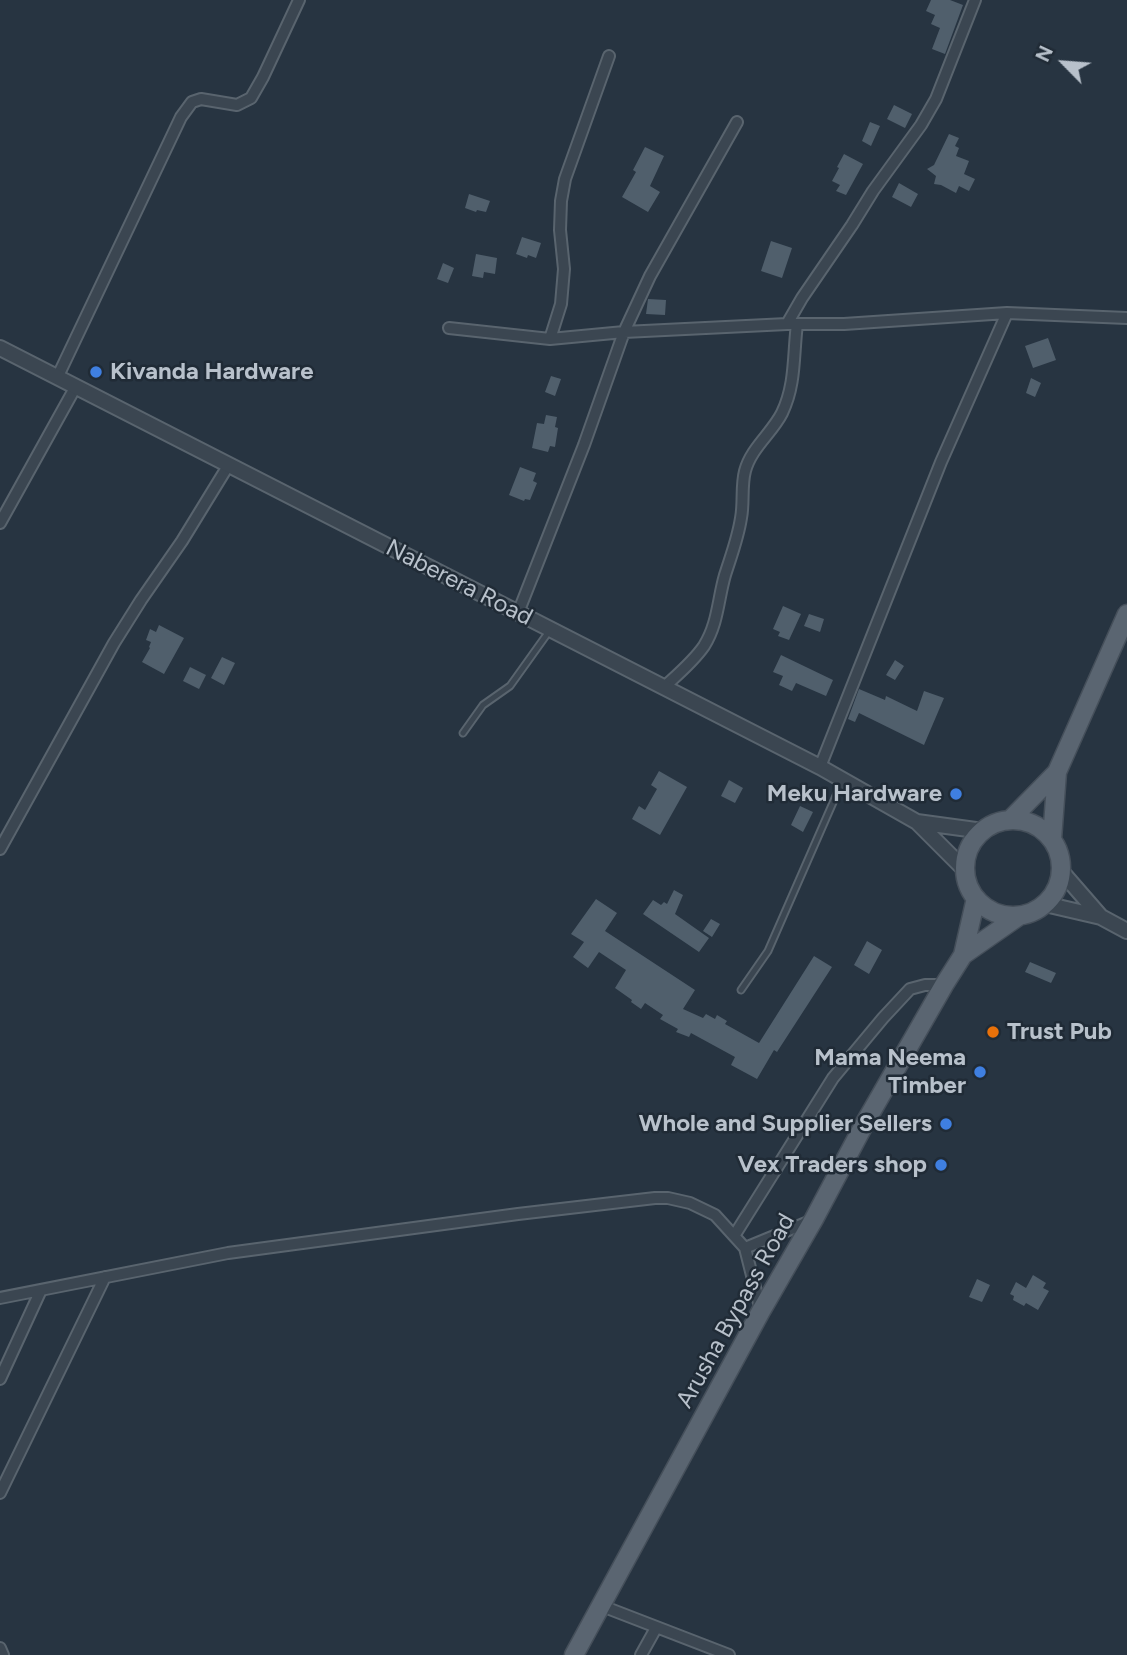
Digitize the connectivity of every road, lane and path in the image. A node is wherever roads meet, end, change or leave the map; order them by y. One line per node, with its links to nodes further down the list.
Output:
1 (299, 0): 12 (street)
2 (975, 0): 7 (street)
3 (609, 56): 10 (street)
4 (737, 122): 9 (street)
5 (1007, 313): 6 (street); 7 (street); 21 (street)
6 (1127, 318)
7 (792, 324): 9 (street); 19 (street)
8 (449, 328): 10 (street)
9 (624, 332): 10 (street); 16 (street)
10 (550, 339)
11 (0, 348): 12 (street, Naberera Road)
12 (57, 378): 13 (street, Naberera Road)
13 (75, 388): 14 (street, Naberera Road); 15 (street)
14 (228, 466): 16 (street, Naberera Road); 28 (street)
15 (0, 523)
16 (518, 613): 18 (street, Naberera Road)
17 (1127, 614): 22 (main road)
18 (551, 630): 19 (street, Naberera Road); 20 (lane)
19 (663, 688): 21 (street, Naberera Road)
20 (463, 733)
21 (820, 767): 23 (street, Naberera Road)
22 (1057, 772): 24 (main road); 27 (main road)
23 (843, 780): 25 (street, Naberera Road); 38 (lane)
24 (1010, 820): 26 (main road); 27 (main road)
25 (917, 822): 26 (street, Naberera Road); 29 (street, Naberera Road)
26 (983, 831): 29 (main road)
27 (1052, 839): 30 (main road)
28 (0, 849)
29 (965, 870): 31 (main road)
30 (1061, 871): 32 (main road); 34 (street)
31 (975, 898): 33 (main road); 36 (main road, Arusha Bypass Road)
32 (1045, 904): 33 (main road, Arusha Bypass Road); 34 (street)
33 (1019, 916): 36 (main road, Arusha Bypass Road)
34 (1101, 917): 35 (street)
35 (1127, 931)
36 (963, 955): 37 (main road, Arusha Bypass Road)
37 (943, 985): 39 (main road, Arusha Bypass Road); 40 (street)
38 (741, 990)
39 (814, 1219): 41 (street); 45 (main road, Arusha Bypass Road)
40 (734, 1237): 41 (street); 42 (street)
41 (745, 1248): 45 (street)
42 (105, 1277): 43 (street); 47 (street)
43 (41, 1290): 44 (street); 46 (street)
44 (0, 1298)
45 (761, 1311): 48 (main road, Arusha Bypass Road)
46 (0, 1379)
47 (0, 1493)
48 (601, 1606): 49 (street); 52 (main road, Arusha Bypass Road)
49 (656, 1628): 53 (street); 54 (street)
50 (0, 1648): 51 (street)
51 (3, 1655)
52 (574, 1655)
53 (641, 1655)
54 (729, 1655)

